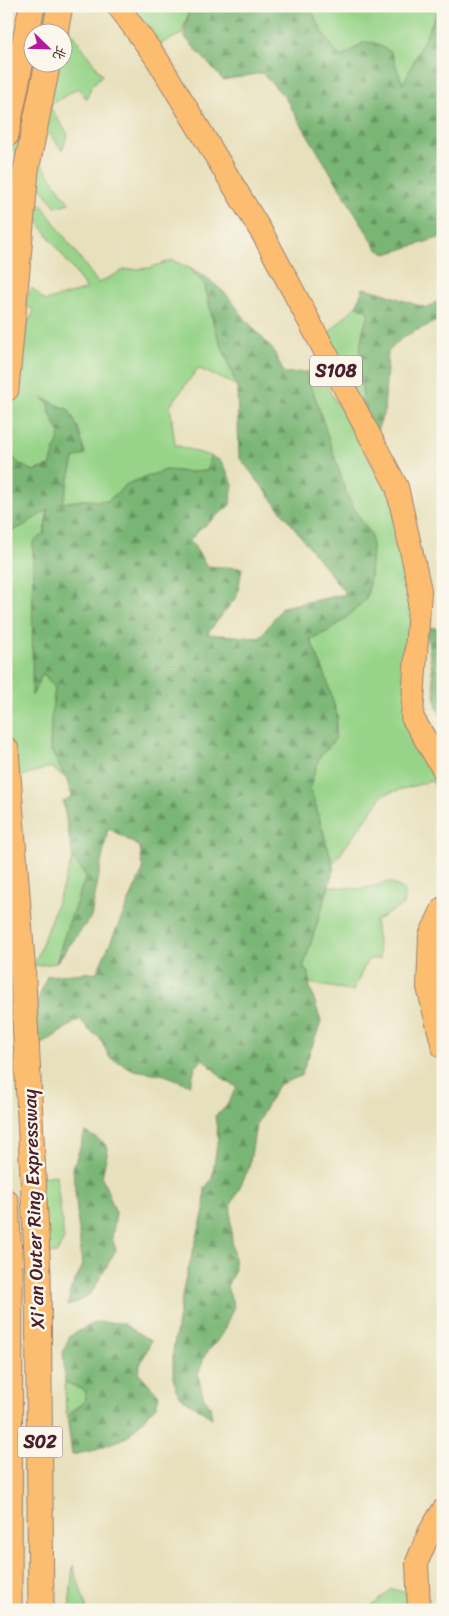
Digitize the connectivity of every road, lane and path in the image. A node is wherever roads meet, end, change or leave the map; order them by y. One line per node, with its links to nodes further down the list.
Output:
1 (32, 6): 6 (highway)
2 (60, 6): 4 (highway)
3 (118, 6): 9 (main road, S108)
4 (56, 22)
5 (46, 72): 7 (highway)
6 (6, 135)
7 (6, 389)
8 (6, 750): 15 (highway, Xi'an Outer Ring Expressway / S02)
9 (443, 769)
10 (443, 908): 11 (main road)
11 (443, 1047)
12 (6, 1202): 14 (highway, Xi'an Outer Ring Expressway / S02)
13 (443, 1510): 16 (main road)
14 (9, 1610)
15 (41, 1610)
16 (419, 1610)

